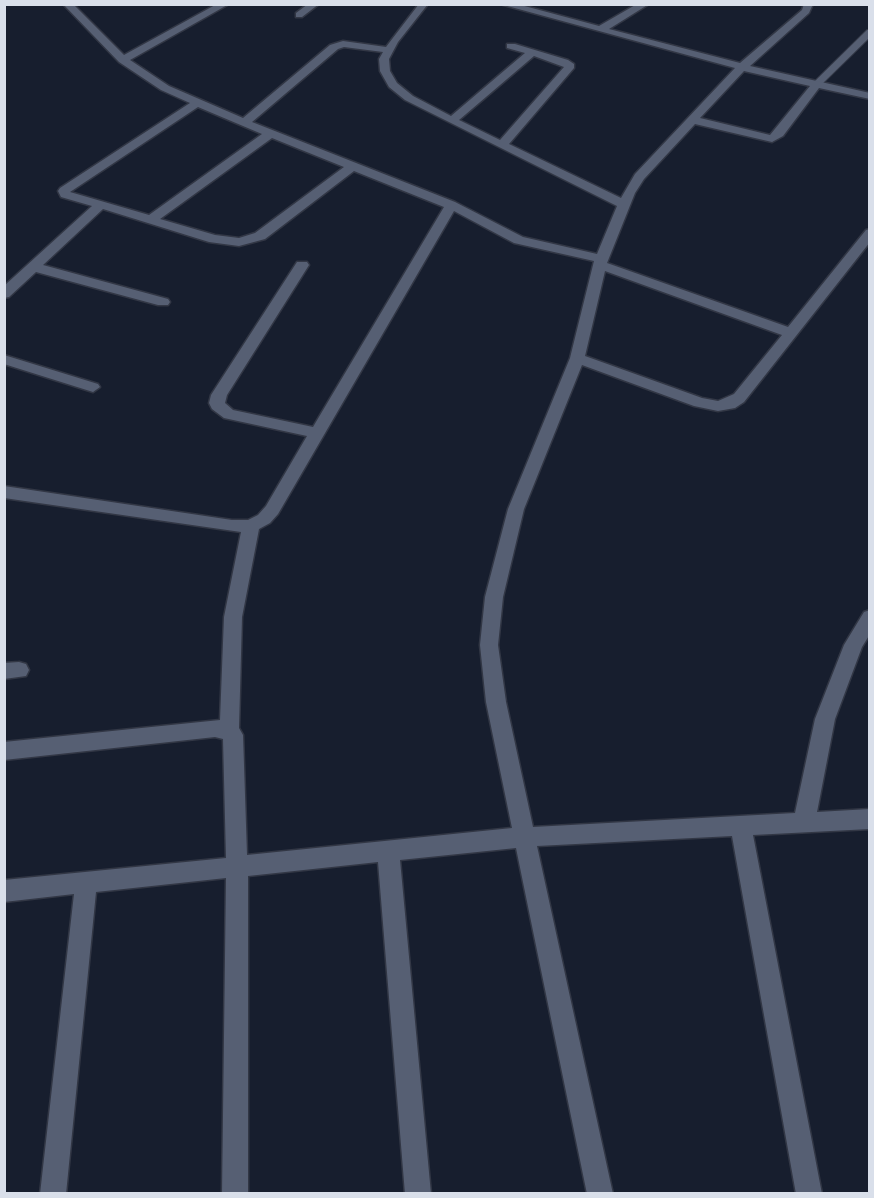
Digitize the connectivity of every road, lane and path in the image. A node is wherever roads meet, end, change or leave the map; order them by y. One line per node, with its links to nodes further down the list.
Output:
1 (225, 4): 14 (street)
2 (315, 4): 8 (street)
3 (424, 4): 12 (street)
4 (504, 4): 9 (street)
5 (645, 4): 9 (street)
6 (809, 4): 15 (street)
7 (71, 5): 14 (street)
8 (299, 15)
9 (600, 30): 15 (street)
10 (870, 32): 16 (lane)
11 (512, 46): 13 (street)
12 (388, 50): 20 (street); 21 (street)
13 (533, 52): 20 (street); 23 (street)
14 (123, 60): 18 (street)
15 (742, 67): 16 (street); 19 (street)
16 (817, 84): 17 (street); 19 (street)
17 (870, 96)
18 (197, 103): 21 (street); 26 (street)
19 (693, 120): 25 (street)
20 (452, 121): 23 (street)
21 (244, 123): 22 (street)
22 (271, 134): 24 (street); 28 (street)
23 (502, 145): 25 (street)
24 (353, 166): 27 (street); 28 (street)
25 (623, 204): 31 (street)
26 (100, 205): 28 (street); 33 (street)
27 (451, 205): 31 (street); 40 (street)
28 (150, 220)
29 (870, 233): 30 (street)
30 (864, 248): 36 (street)
31 (601, 262): 36 (street); 37 (street)
32 (302, 265): 40 (street)
33 (34, 267): 34 (street); 35 (street)
34 (4, 294)
35 (163, 302)
36 (790, 333): 37 (street)
37 (577, 357): 49 (street)
38 (4, 359): 39 (street)
39 (93, 387)
40 (317, 433): 42 (street)
41 (4, 492): 42 (street)
42 (251, 526): 44 (street)
43 (870, 617): 47 (street)
44 (229, 731): 45 (street); 51 (street)
45 (4, 750)
46 (870, 819): 47 (street)
47 (804, 822): 48 (street)
48 (741, 826): 49 (street); 58 (street)
49 (525, 837): 50 (street); 57 (street)
50 (388, 852): 51 (street); 56 (street)
51 (237, 867): 52 (street); 55 (street)
52 (86, 882): 53 (street); 54 (street)
53 (4, 891)
54 (53, 1194)
55 (236, 1194)
56 (418, 1194)
57 (600, 1194)
58 (809, 1194)

